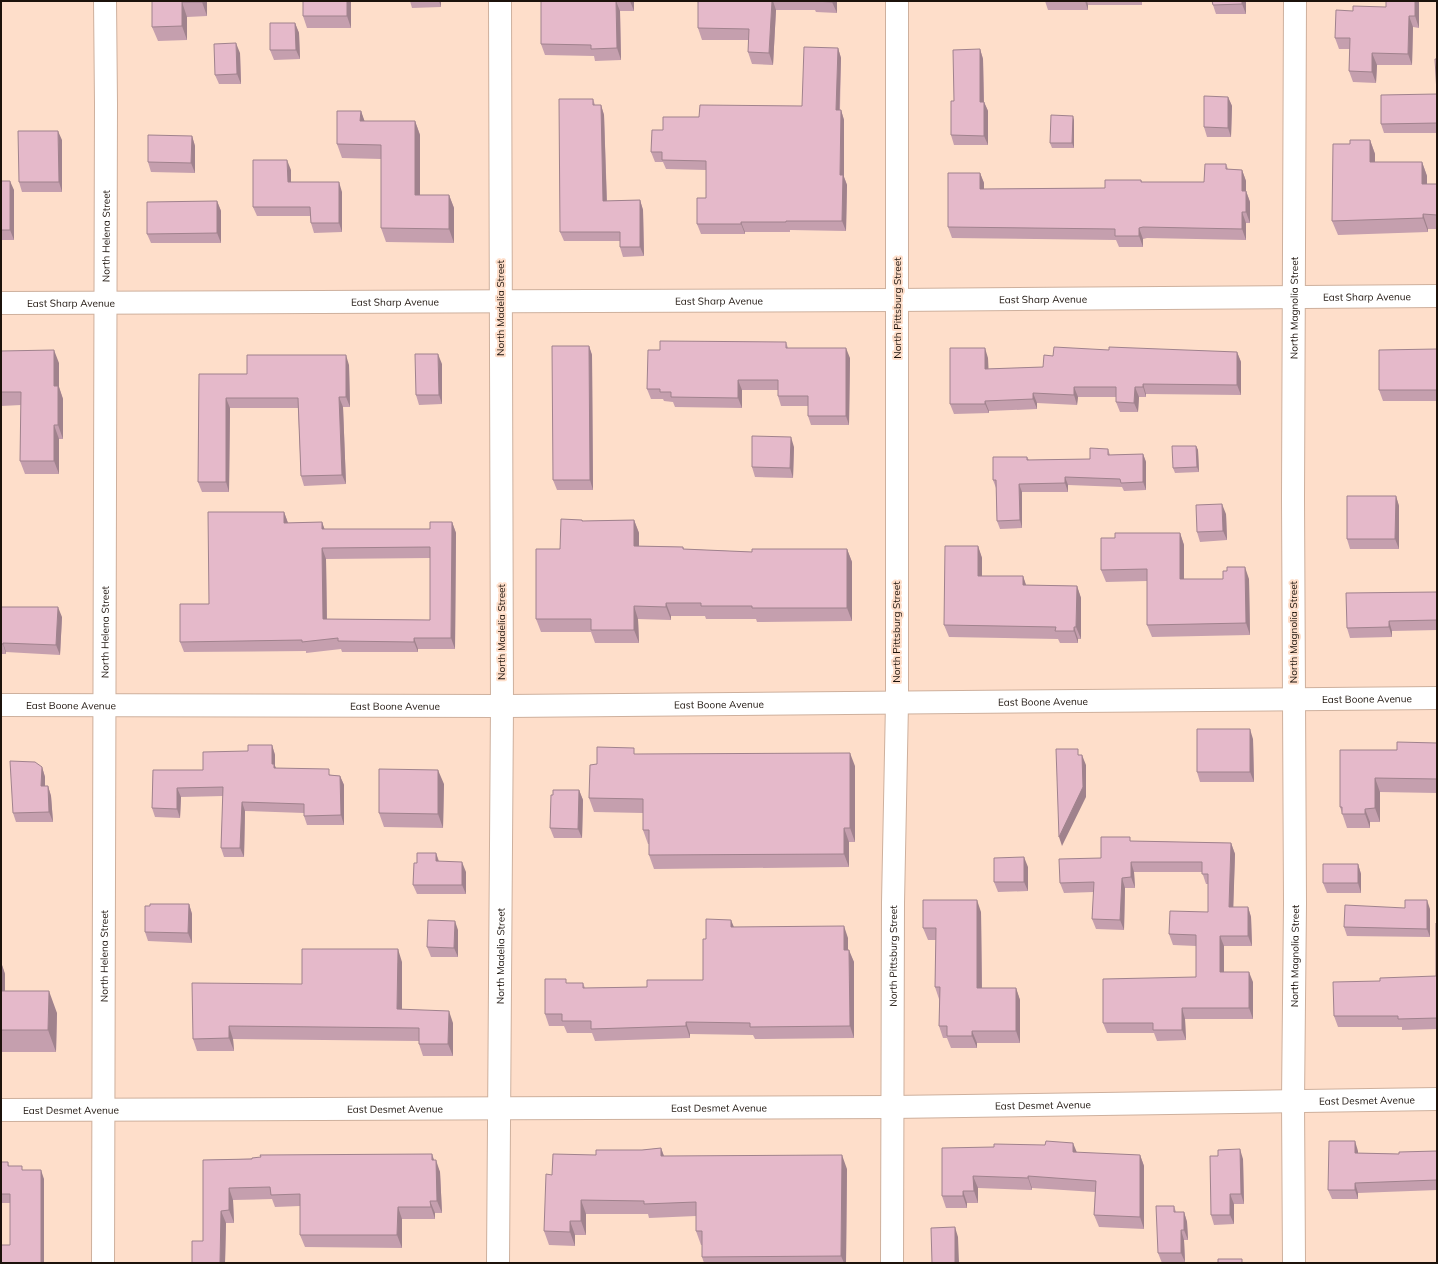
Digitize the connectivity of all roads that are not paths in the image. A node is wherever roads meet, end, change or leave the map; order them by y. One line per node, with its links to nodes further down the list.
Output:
1 (105, 1): 10 (street, North Helena Street)
2 (500, 1): 8 (street, North Madelia Street)
3 (897, 1): 7 (street, North Pittsburg Street)
4 (1295, 1): 6 (street, North Magnolia Street)
5 (1437, 296): 6 (street, East Sharp Avenue)
6 (1295, 297): 7 (street, East Sharp Avenue); 12 (street, North Magnolia Street)
7 (897, 300): 8 (street, East Sharp Avenue); 13 (street, North Pittsburg Street)
8 (500, 301): 10 (street, East Sharp Avenue); 16 (street, North Madelia Street)
9 (1, 303): 10 (street, East Sharp Avenue)
10 (105, 303): 15 (street, North Helena Street)
11 (1437, 698): 12 (street, East Boone Avenue)
12 (1294, 699): 13 (street, East Boone Avenue); 18 (street, North Magnolia Street)
13 (897, 702): 16 (street, East Boone Avenue); 19 (street, North Pittsburg Street)
14 (1, 705): 15 (street, East Boone Avenue)
15 (104, 706): 16 (street, East Boone Avenue); 21 (street, North Helena Street)
16 (502, 706): 20 (street, North Madelia Street)
17 (1437, 1099): 18 (street, East Desmet Avenue)
18 (1293, 1101): 19 (street, East Desmet Avenue); 26 (street, North Magnolia Street)
19 (892, 1107): 20 (street, East Desmet Avenue); 25 (street, North Pittsburg Street)
20 (499, 1108): 21 (street, East Desmet Avenue); 24 (street, North Madelia Street)
21 (104, 1109): 22 (street, East Desmet Avenue); 23 (street, North Helena Street)
22 (1, 1110)
23 (103, 1263)
24 (498, 1263)
25 (892, 1263)
26 (1294, 1263)

